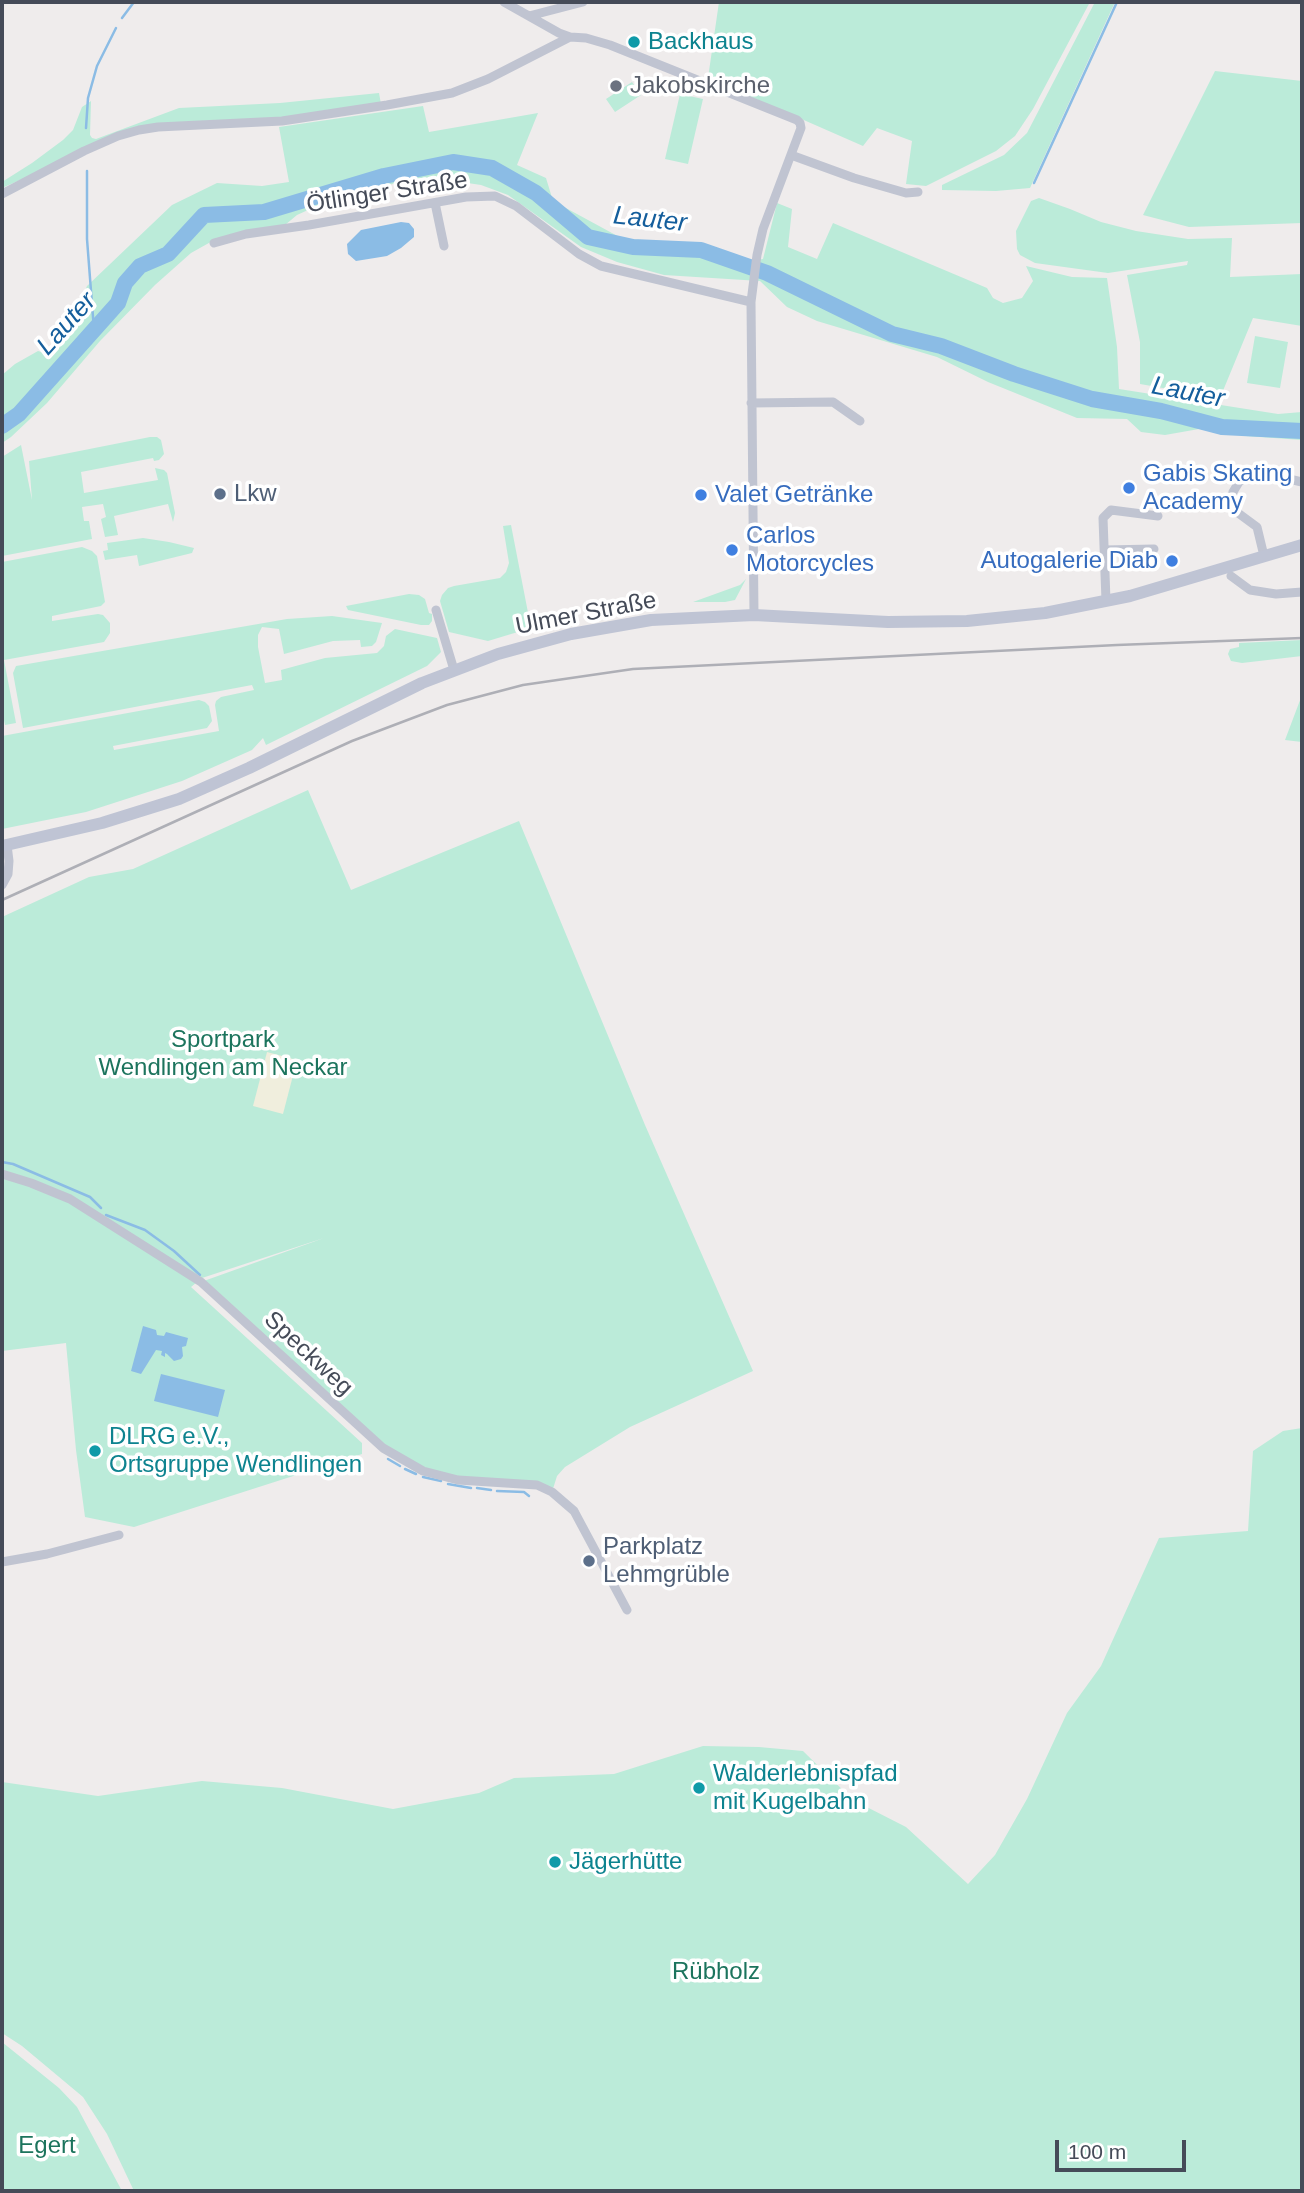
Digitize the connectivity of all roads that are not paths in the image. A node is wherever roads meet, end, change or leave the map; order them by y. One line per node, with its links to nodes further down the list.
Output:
1 (505, 2): 3 (street)
2 (583, 2): 3 (street)
3 (529, 16): 4 (street)
4 (570, 37): 5 (street); 7 (street)
5 (791, 155): 6 (street); 11 (street)
6 (918, 192)
7 (2, 194)
8 (435, 202): 9 (street, Ötlinger Straße); 10 (street); 11 (street, Ötlinger Straße)
9 (214, 243)
10 (444, 246)
11 (751, 302): 12 (street)
12 (751, 402): 13 (street); 24 (street)
13 (860, 421)
14 (1302, 482): 19 (street)
15 (1158, 516): 18 (street)
16 (1302, 544): 19 (main road, Ulmer Straße)
17 (1154, 549): 18 (street)
18 (1105, 550): 22 (street)
19 (1264, 556): 22 (main road, Ulmer Straße)
20 (1231, 576): 21 (street)
21 (1302, 592)
22 (1107, 601): 24 (main road, Ulmer Straße)
23 (436, 610): 25 (street)
24 (754, 615): 25 (main road, Ulmer Straße)
25 (454, 670): 26 (main road, Ulmer Straße)
26 (5, 845): 27 (street)
27 (2, 885)
28 (2, 1174): 31 (street, Speckweg)
29 (119, 1535): 30 (street)
30 (2, 1562)
31 (627, 1610)

